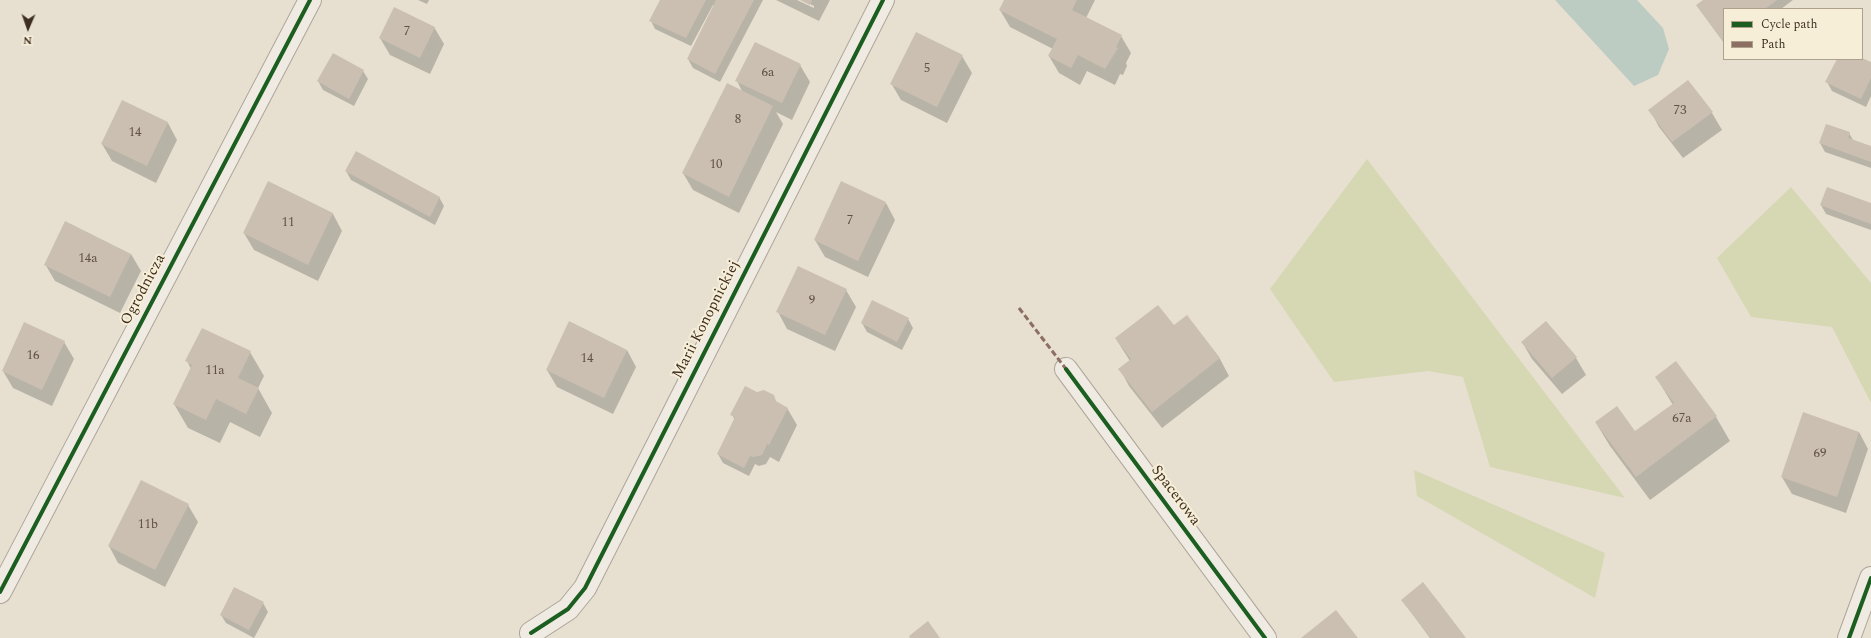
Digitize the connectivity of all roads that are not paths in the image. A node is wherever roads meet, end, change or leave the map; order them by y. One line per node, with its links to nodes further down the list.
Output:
1 (310, 0): 5 (street, Ogrodnicza)
2 (884, 0): 6 (street, Marii Konopnickiej)
3 (1066, 369): 7 (street, Spacerowa)
4 (1871, 578): 8 (street)
5 (0, 592)
6 (531, 633)
7 (1265, 638)
8 (1849, 638)

